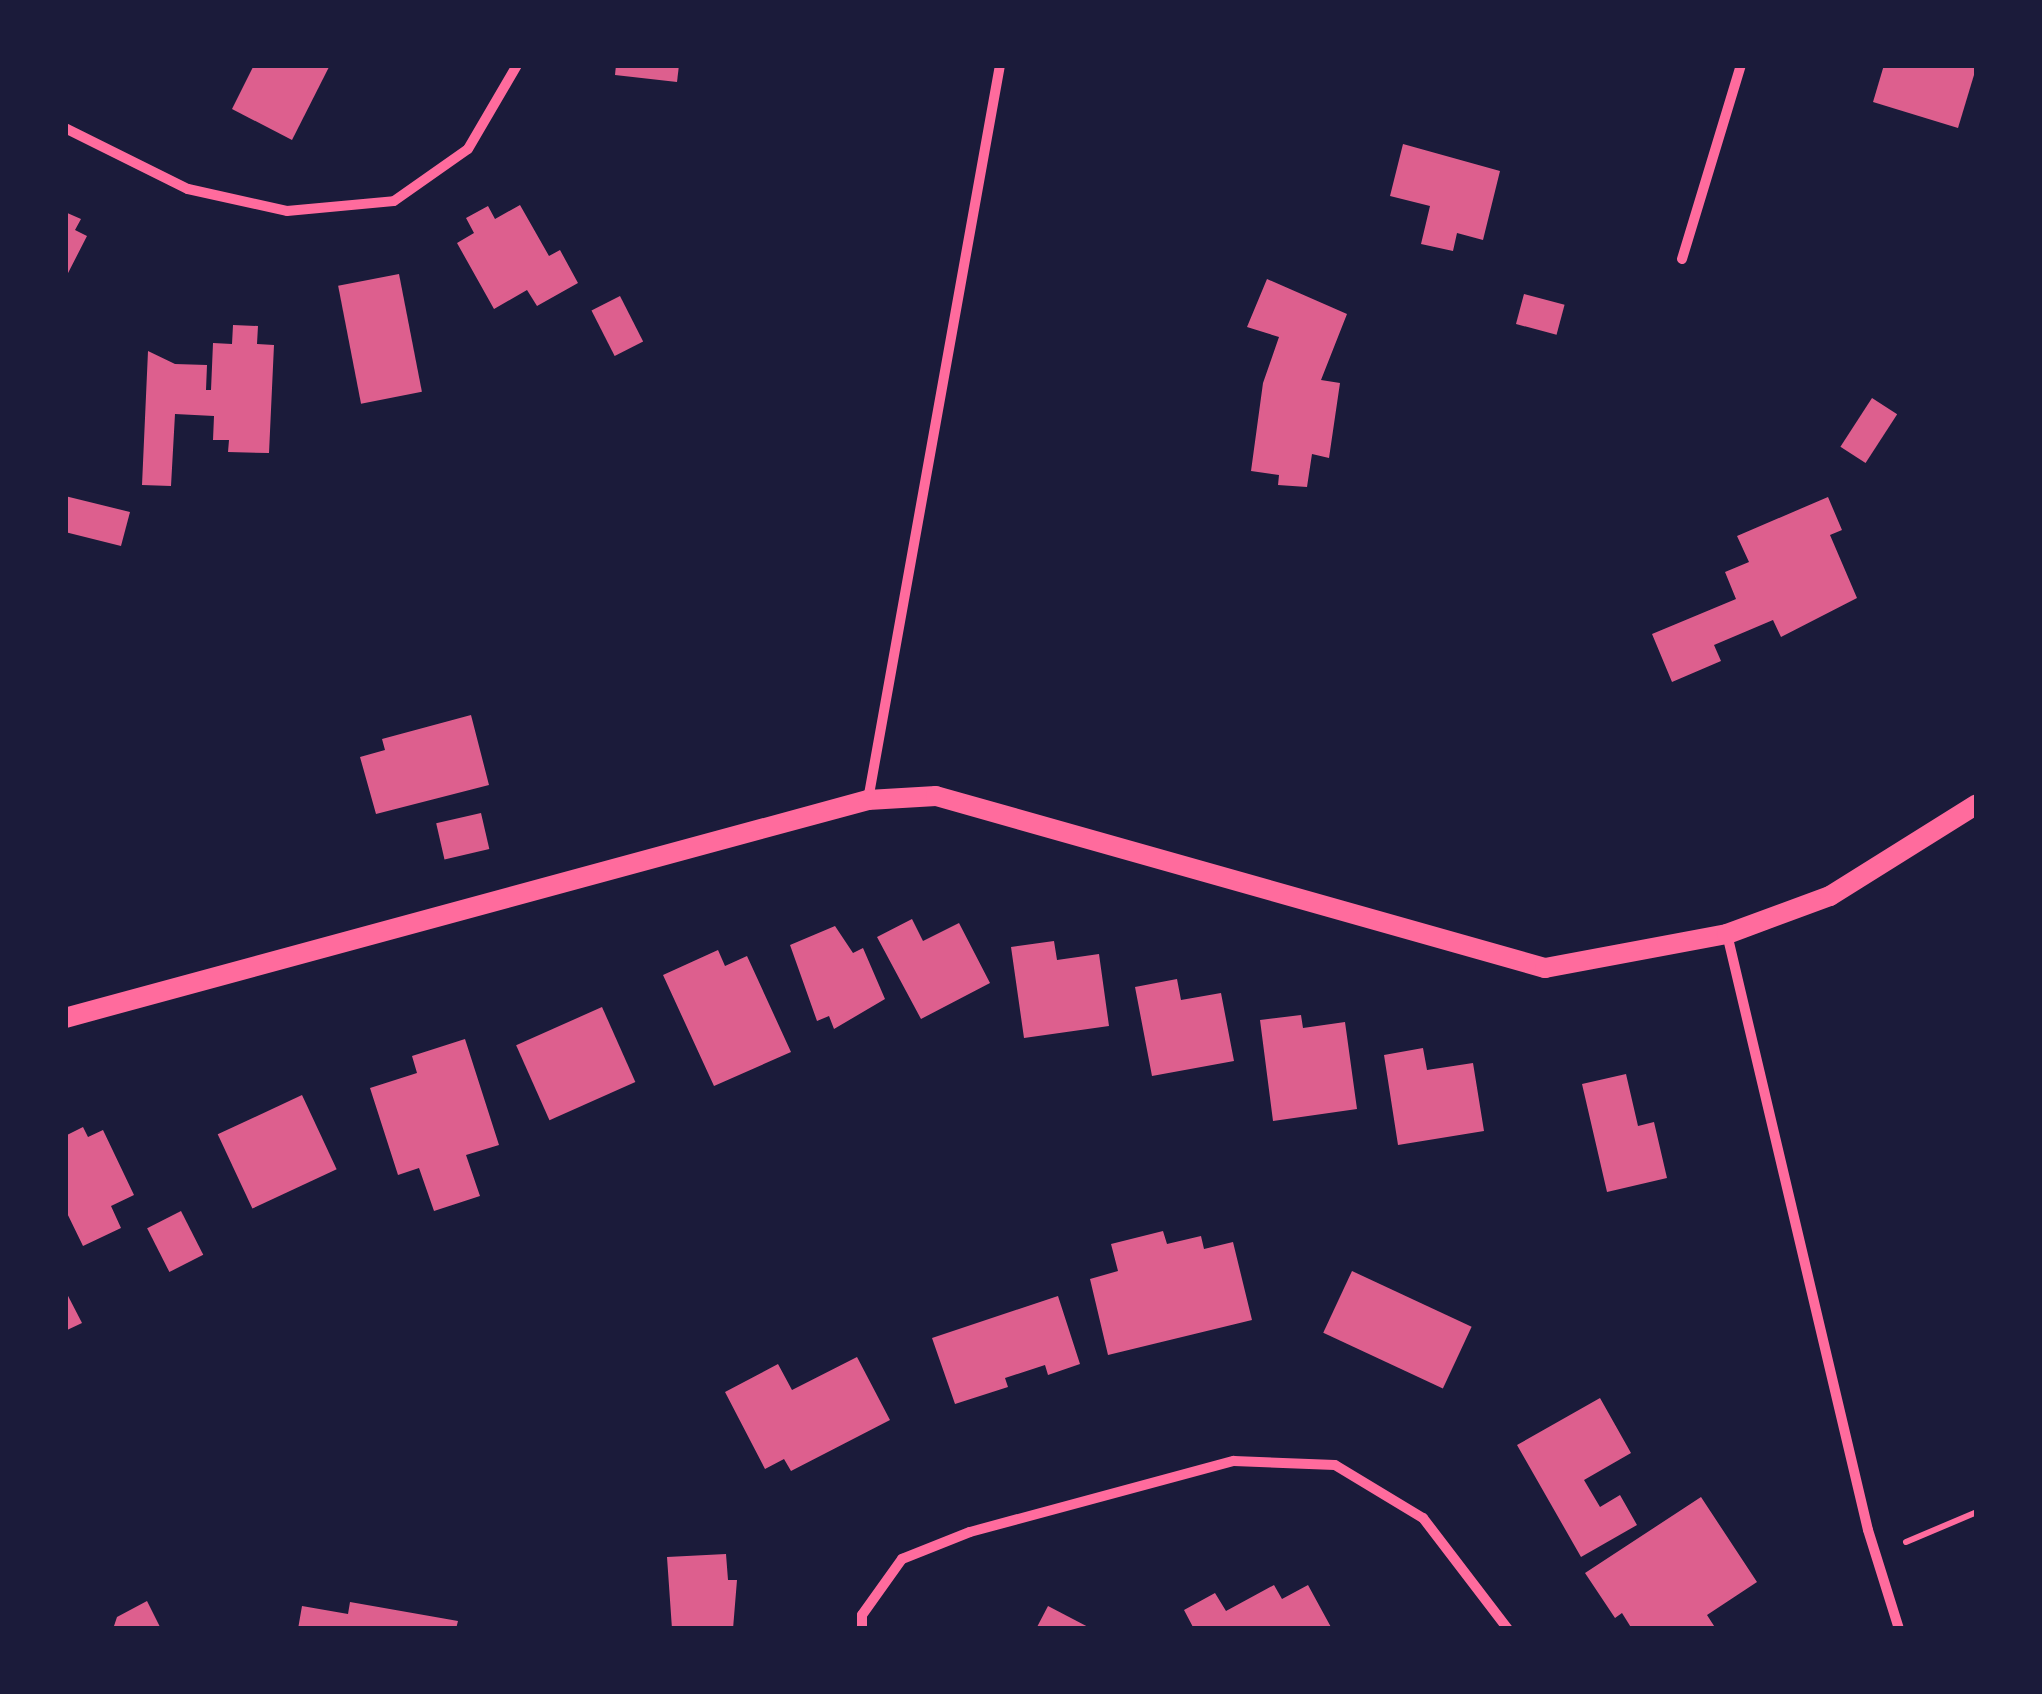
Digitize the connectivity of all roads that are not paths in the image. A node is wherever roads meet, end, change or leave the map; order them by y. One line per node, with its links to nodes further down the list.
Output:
1 (517, 65): 4 (street)
2 (1000, 65): 6 (street)
3 (1741, 65): 5 (street)
4 (65, 128)
5 (1682, 259)
6 (868, 800): 8 (main road); 9 (main road)
7 (1977, 804): 8 (main road)
8 (1727, 934): 12 (street)
9 (65, 1018)
10 (862, 1629): 11 (street)
11 (1508, 1629)
12 (1899, 1629)

